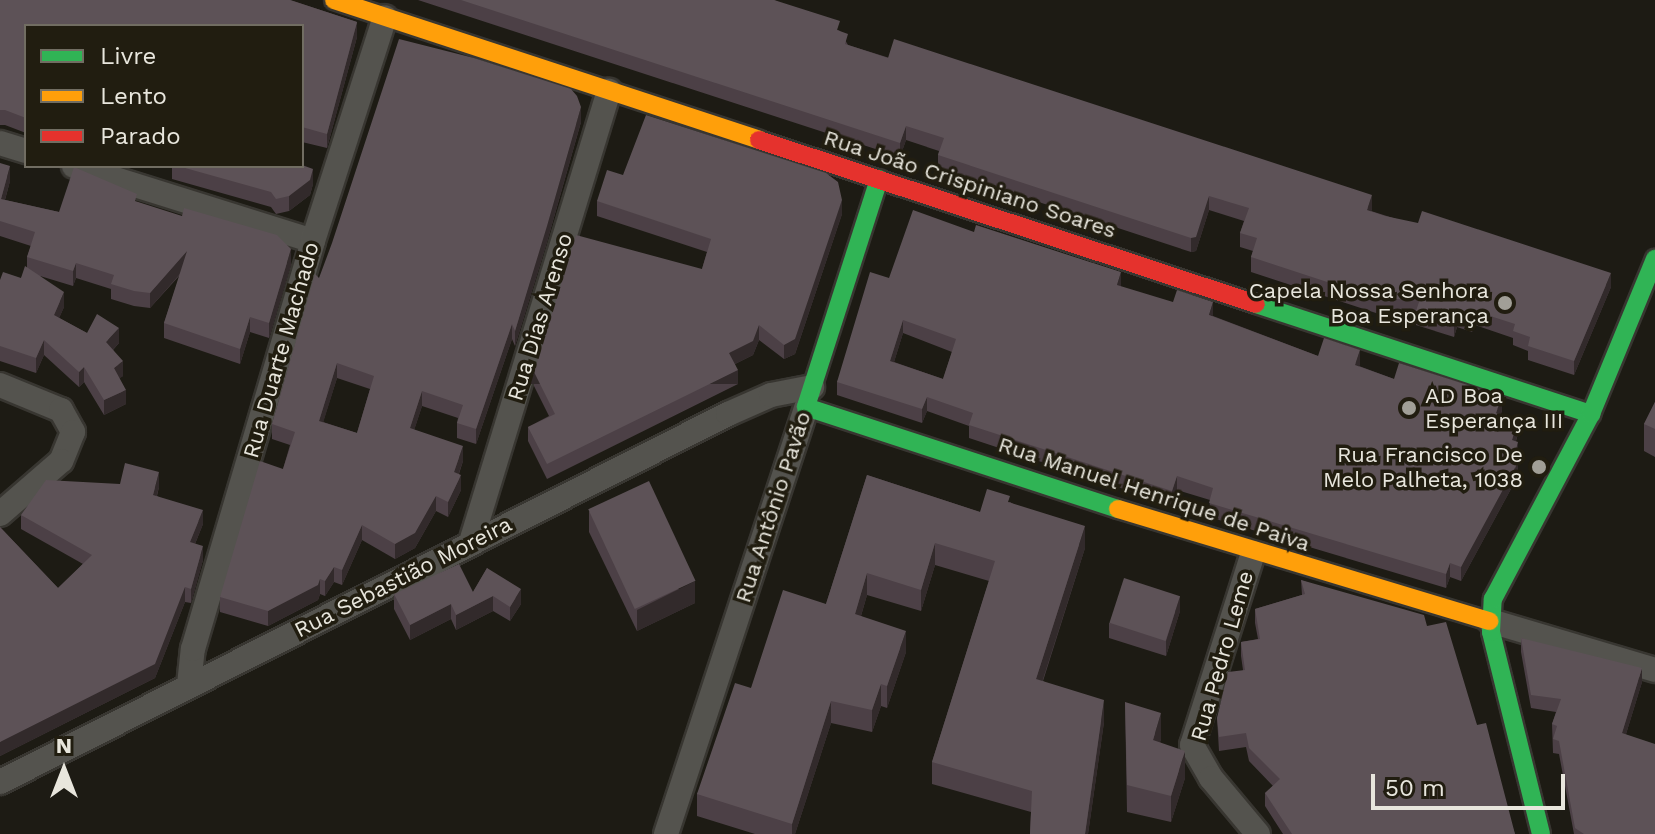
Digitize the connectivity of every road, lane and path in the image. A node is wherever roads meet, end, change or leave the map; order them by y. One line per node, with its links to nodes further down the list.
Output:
1 (334, 0): 2 (street, Rua João Crispiniano Soares)
2 (385, 17): 3 (street, Rua João Crispiniano Soares); 8 (street, Rua Duarte Machado)
3 (609, 91): 7 (street, Rua João Crispiniano Soares); 14 (street, Rua Dias Arenso)
4 (0, 143): 5 (street)
5 (24, 150)
6 (80, 168): 8 (street)
7 (879, 179): 11 (street, Rua Antônio Pavão); 12 (street, Rua João Crispiniano Soares)
8 (313, 241): 18 (street, Rua Duarte Machado)
9 (1655, 259): 12 (street)
10 (0, 385): 13 (street)
11 (809, 397): 14 (street, Rua Sebastião Moreira); 15 (street, Rua Manuel Henrique de Paiva); 20 (street, Rua Antônio Pavão)
12 (1591, 414): 16 (street)
13 (0, 514)
14 (471, 542): 18 (street, Rua Sebastião Moreira)
15 (1253, 553): 16 (street, Rua Manuel Henrique de Paiva); 21 (street, Rua Pedro Leme)
16 (1490, 621): 17 (street); 22 (street)
17 (1655, 670)
18 (189, 685): 19 (street, Rua Sebastião Moreira)
19 (0, 782)
20 (666, 834)
21 (1258, 834)
22 (1541, 834)

